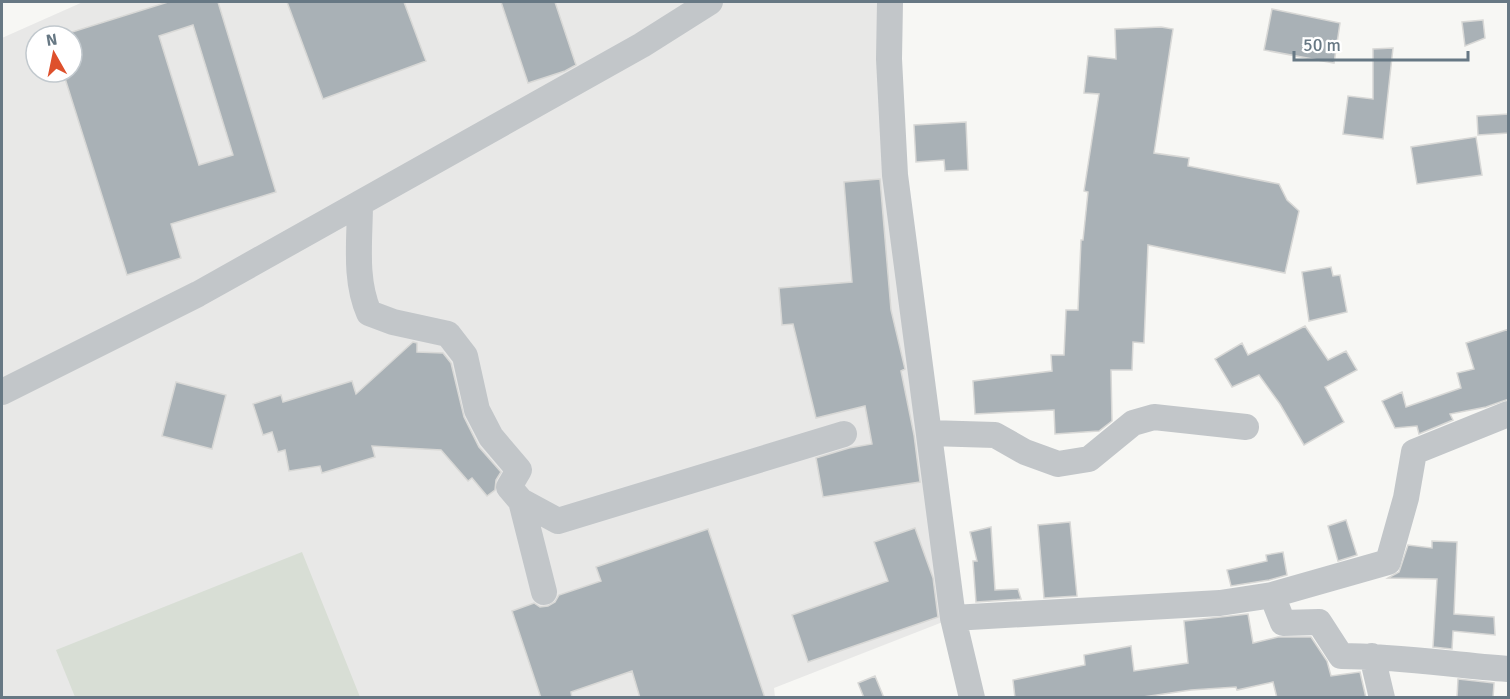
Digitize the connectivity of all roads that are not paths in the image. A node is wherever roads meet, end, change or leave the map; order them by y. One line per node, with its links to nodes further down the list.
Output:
1 (710, 2): 3 (street)
2 (890, 2): 7 (street)
3 (360, 203): 4 (street); 9 (street)
4 (2, 392)
5 (1509, 414): 13 (street)
6 (1246, 426): 7 (street)
7 (929, 433): 14 (street)
8 (844, 434): 10 (street)
9 (521, 501): 10 (street); 11 (street)
10 (558, 521): 11 (street)
11 (531, 537): 12 (street)
12 (544, 592)
13 (1272, 595): 14 (street); 15 (street)
14 (953, 618): 17 (street)
15 (1372, 656): 16 (street); 18 (street)
16 (1509, 669)
17 (972, 698)
18 (1382, 698)

